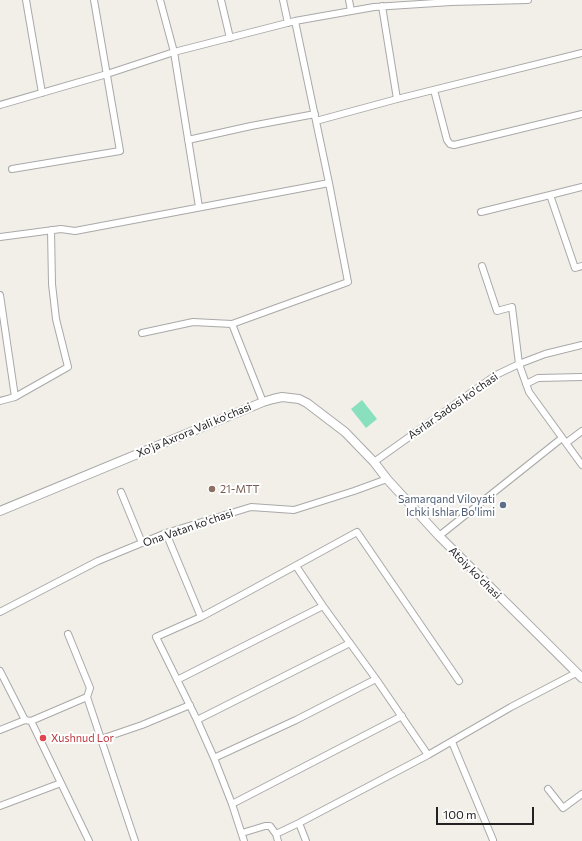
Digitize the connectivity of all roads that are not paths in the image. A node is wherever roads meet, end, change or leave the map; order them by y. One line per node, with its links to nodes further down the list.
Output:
1 (26, 0): 20 (street)
2 (94, 0): 18 (street)
3 (160, 0): 16 (street)
4 (222, 0): 15 (street)
5 (283, 0): 14 (street)
6 (349, 0): 12 (street)
7 (528, 0): 9 (street)
8 (443, 1): 9 (street); 10 (street)
9 (483, 1)
10 (410, 2): 11 (street)
11 (382, 6): 12 (street); 21 (street)
12 (351, 11): 13 (street)
13 (295, 21): 14 (street); 23 (street)
14 (288, 22): 15 (street)
15 (230, 38): 16 (street)
16 (174, 52): 18 (street); 26 (street)
17 (582, 53): 19 (street)
18 (107, 74): 20 (street); 27 (street)
19 (434, 90): 21 (street); 24 (street)
20 (42, 93): 22 (street)
21 (397, 99): 25 (street)
22 (0, 105)
23 (315, 114): 25 (street); 26 (street)
24 (582, 114)
25 (316, 121): 28 (street)
26 (188, 140): 31 (street)
27 (12, 169)
28 (329, 183): 31 (street); 38 (street)
29 (582, 187): 30 (street)
30 (550, 195): 32 (street); 36 (street)
31 (199, 207): 33 (street)
32 (481, 212)
33 (50, 230): 34 (street); 44 (street)
34 (0, 237)
35 (482, 266): 41 (street)
36 (582, 266)
37 (0, 294): 44 (street)
38 (232, 324): 39 (street); 46 (street)
39 (142, 333)
40 (582, 345): 41 (street, Asrlar Sadosi ko'chasi)
41 (519, 364): 43 (street); 49 (street, Asrlar Sadosi ko'chasi)
42 (582, 377): 43 (street)
43 (526, 384): 48 (street)
44 (15, 398): 45 (street)
45 (0, 401)
46 (263, 402): 49 (street, Xo'ja Axrora Vali ko'chasi); 53 (street, Xo'ja Axrora Vali ko'chasi)
47 (582, 430): 48 (street)
48 (564, 441): 50 (street); 55 (street)
49 (374, 462): 51 (street, Atoiy ko'chasi)
50 (582, 465)
51 (387, 479): 54 (street, Ona Vatan ko'chasi); 55 (street, Atoiy ko'chasi)
52 (121, 492): 56 (street)
53 (0, 511)
54 (166, 533): 56 (street, Ona Vatan ko'chasi); 60 (street)
55 (439, 536): 64 (street, Atoiy ko'chasi)
56 (142, 543): 59 (street, Ona Vatan ko'chasi)
57 (296, 566): 58 (street); 60 (street); 67 (street)
58 (323, 606): 62 (street); 66 (street)
59 (0, 612)
60 (201, 616): 66 (street)
61 (68, 634): 68 (street)
62 (350, 643): 65 (street); 72 (street)
63 (0, 671): 71 (street)
64 (579, 675): 75 (street)
65 (376, 679): 70 (street); 77 (street)
66 (177, 680): 69 (street)
67 (459, 681)
68 (87, 697): 71 (street); 74 (street)
69 (190, 705): 72 (street); 74 (street)
70 (402, 716): 76 (street); 81 (street)
71 (28, 720): 73 (street); 78 (street)
72 (198, 720): 77 (street)
73 (0, 730)
74 (101, 739): 88 (street)
75 (452, 742): 76 (street); 86 (street)
76 (428, 755): 83 (street)
77 (214, 758): 81 (street)
78 (61, 782): 82 (street); 87 (street)
79 (548, 789): 80 (street)
80 (582, 794)
81 (232, 804): 84 (street)
82 (0, 806)
83 (299, 823): 85 (street); 91 (street)
84 (242, 834): 85 (street); 89 (street)
85 (276, 834): 90 (street)
86 (493, 840)
87 (89, 841)
88 (135, 841)
89 (244, 841)
90 (278, 841)
91 (306, 841)

